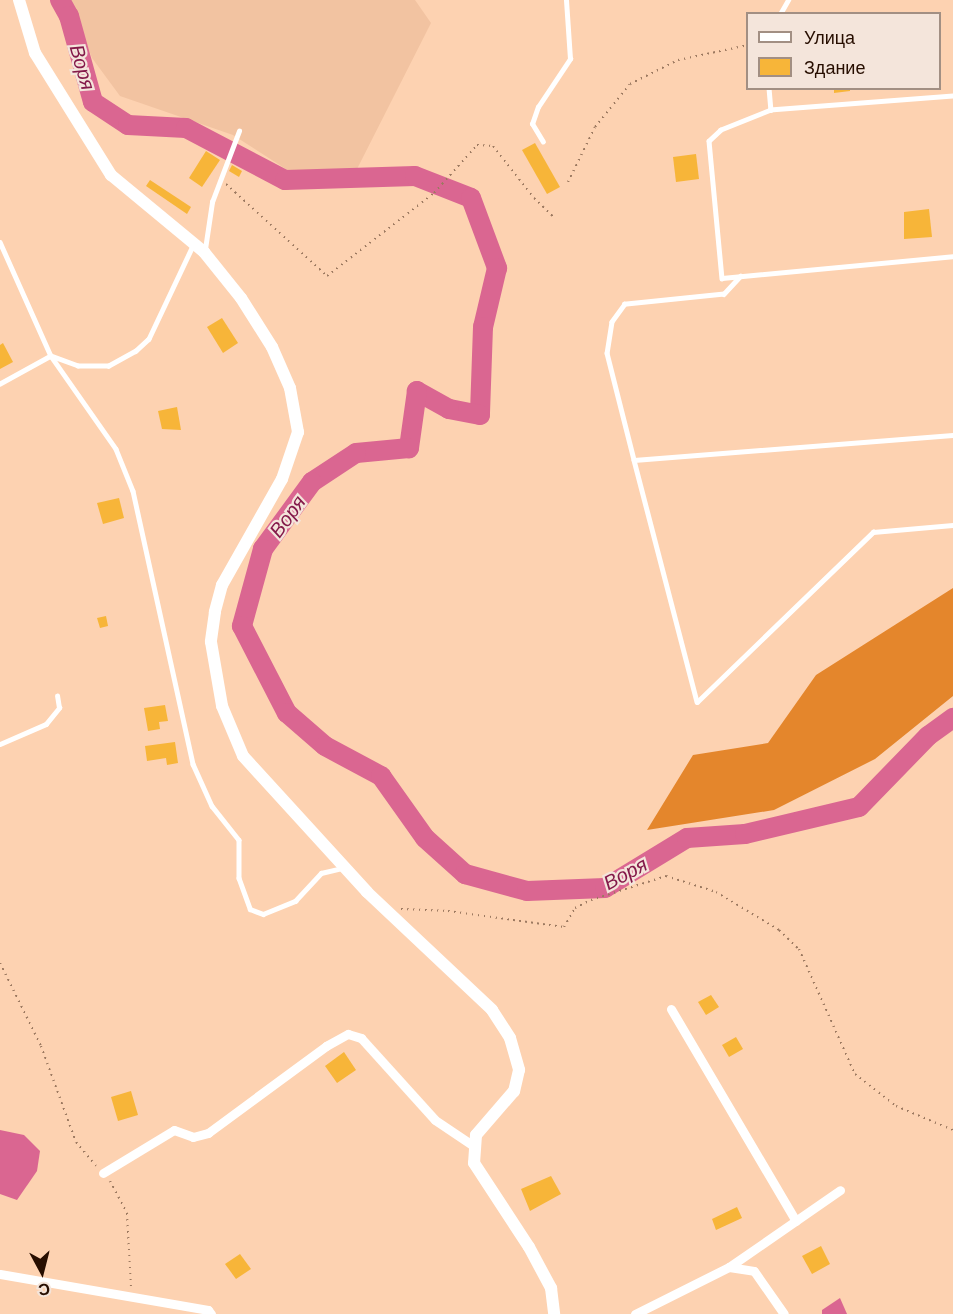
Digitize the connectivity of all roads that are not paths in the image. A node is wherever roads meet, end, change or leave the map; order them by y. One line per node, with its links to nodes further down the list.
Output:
1 (19, 0): 9 (street)
2 (566, 0): 7 (lane)
3 (769, 90): 5 (lane)
4 (953, 96): 5 (lane)
5 (771, 110): 11 (lane)
6 (239, 131): 9 (lane)
7 (543, 142)
8 (0, 242): 12 (lane)
9 (199, 247): 12 (lane); 19 (street)
10 (953, 256): 11 (lane)
11 (741, 276): 15 (lane)
12 (51, 356): 13 (lane); 19 (lane)
13 (0, 384)
14 (953, 435): 15 (lane)
15 (634, 460): 16 (lane)
16 (953, 525)
17 (57, 696): 18 (lane)
18 (0, 744)
19 (345, 868): 21 (street)
20 (671, 1009): 24 (street)
21 (475, 1147): 22 (street); 28 (street)
22 (102, 1173)
23 (840, 1191): 24 (street)
24 (796, 1221): 25 (street)
25 (729, 1267): 29 (street); 30 (street)
26 (0, 1274): 27 (street)
27 (211, 1314)
28 (554, 1314)
29 (635, 1314)
30 (784, 1314)

